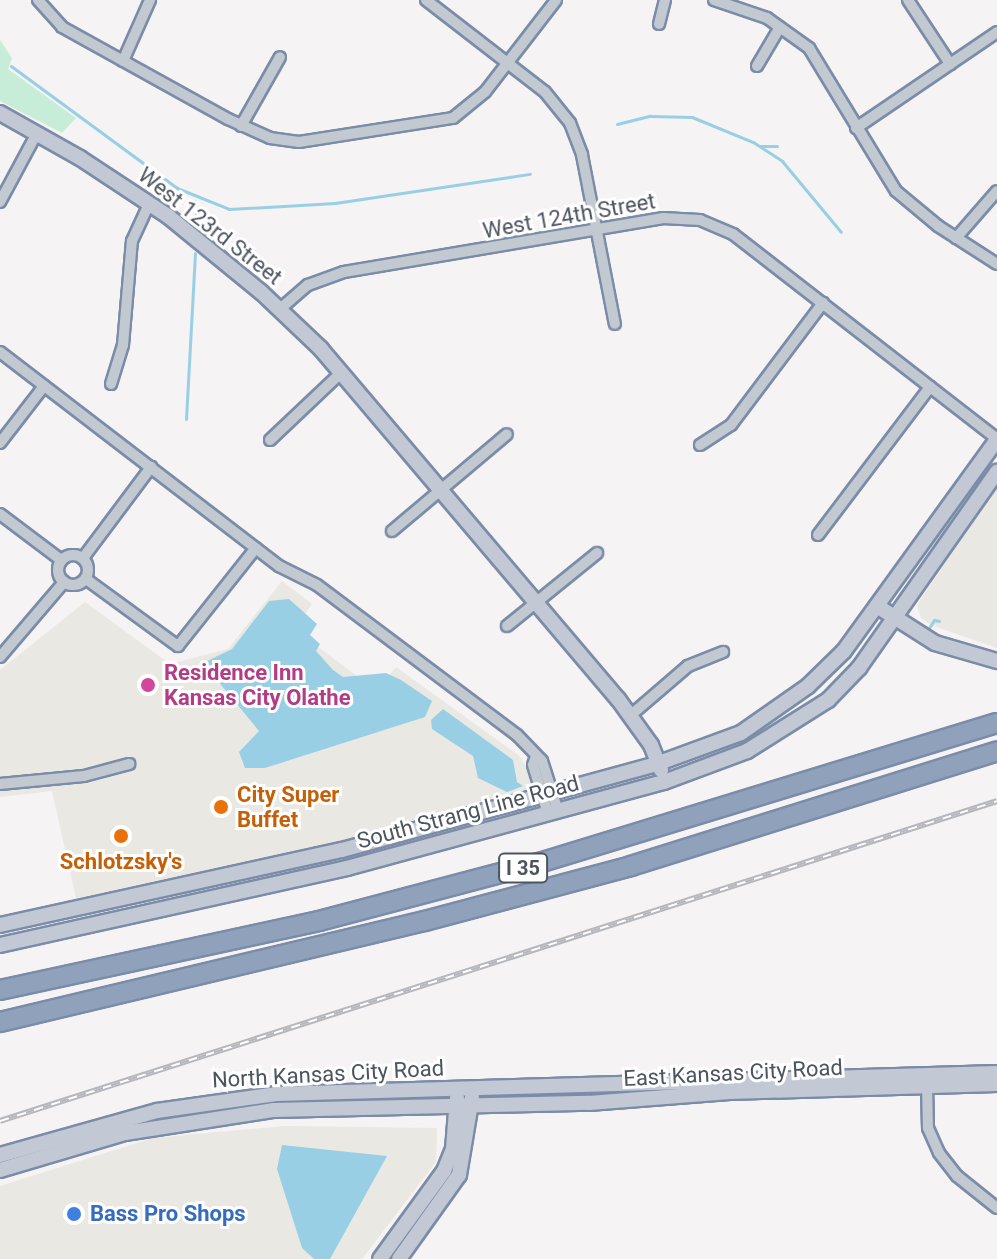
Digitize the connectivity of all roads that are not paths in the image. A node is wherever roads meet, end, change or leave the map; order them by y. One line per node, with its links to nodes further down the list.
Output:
1 (38, 0): 12 (street)
2 (150, 0): 12 (street)
3 (426, 0): 13 (street)
4 (556, 0): 13 (street)
5 (665, 0): 8 (street)
6 (714, 0): 9 (street)
7 (908, 0): 14 (street)
8 (659, 24)
9 (780, 27): 15 (street); 18 (street)
10 (997, 32): 14 (street)
11 (280, 57): 17 (street)
12 (123, 61): 17 (street)
13 (508, 62): 17 (street); 23 (street)
14 (950, 64): 18 (street)
15 (757, 66)
16 (0, 113): 19 (main road, West 123rd Street)
17 (241, 126)
18 (856, 128): 24 (street)
19 (37, 133): 21 (street); 22 (main road, West 123rd Street)
20 (997, 191): 24 (street)
21 (0, 202)
22 (149, 204): 27 (main road, West 123rd Street); 31 (street)
23 (597, 231): 26 (street, West 124th Street); 27 (street, West 124th Street); 28 (street)
24 (956, 238): 25 (street)
25 (997, 264)
26 (823, 303): 33 (street, West 124th Street); 38 (street)
27 (280, 309): 30 (main road, West 123rd Street)
28 (615, 324)
29 (0, 352): 32 (street)
30 (342, 372): 36 (street); 41 (main road, West 123rd Street)
31 (111, 384)
32 (44, 386): 37 (street); 39 (street)
33 (930, 387): 35 (street, West 124th Street); 44 (street)
34 (507, 434): 41 (street)
35 (997, 439): 52 (main road, South Strang Line Road)
36 (270, 440)
37 (0, 443)
38 (700, 445)
39 (151, 467): 45 (street); 47 (street)
40 (997, 472): 53 (main road, South Strang Line Road)
41 (442, 489): 43 (street); 51 (main road, West 123rd Street)
42 (0, 514): 48 (street)
43 (392, 531)
44 (818, 535)
45 (256, 548): 49 (street); 65 (street)
46 (597, 553): 51 (street)
47 (83, 558): 48 (street); 49 (street)
48 (61, 560): 50 (street)
49 (86, 579): 50 (street)
50 (64, 582): 56 (street)
51 (538, 603): 54 (street); 58 (main road, West 123rd Street)
52 (877, 606): 53 (main road); 61 (main road, South Strang Line Road)
53 (897, 621): 57 (main road); 63 (main road, South Strang Line Road)
54 (507, 626)
55 (723, 652): 58 (street)
56 (0, 657)
57 (997, 661)
58 (631, 715): 61 (main road, West 123rd Street)
59 (997, 723): 70 (highway, I 35)
60 (997, 751): 72 (highway, I 35)
61 (659, 763): 63 (main road, West 123rd Street); 65 (main road, South Strang Line Road)
62 (129, 764): 64 (street)
63 (664, 782): 66 (main road, South Strang Line Road)
64 (0, 784)
65 (547, 795): 66 (street); 67 (main road, South Strang Line Road)
66 (553, 812): 68 (main road, South Strang Line Road)
67 (0, 925)
68 (0, 945)
69 (0, 980): 70 (highway)
70 (40, 983): 71 (highway, I 35)
71 (0, 990)
72 (8, 1020): 73 (highway)
73 (0, 1031)
74 (997, 1073): 75 (main road, East Kansas City Road)
75 (927, 1081): 76 (main road, East Kansas City Road); 77 (main road, East Kansas City Road); 78 (main road, East Kansas City Road); 81 (street)
76 (997, 1084)
77 (465, 1089): 78 (main road); 79 (main road, North Kansas City Road)
78 (464, 1106): 80 (main road, North Kansas City Road); 82 (main road); 83 (main road)
79 (0, 1155)
80 (0, 1170)
81 (997, 1208)
82 (380, 1259)
83 (399, 1259)

